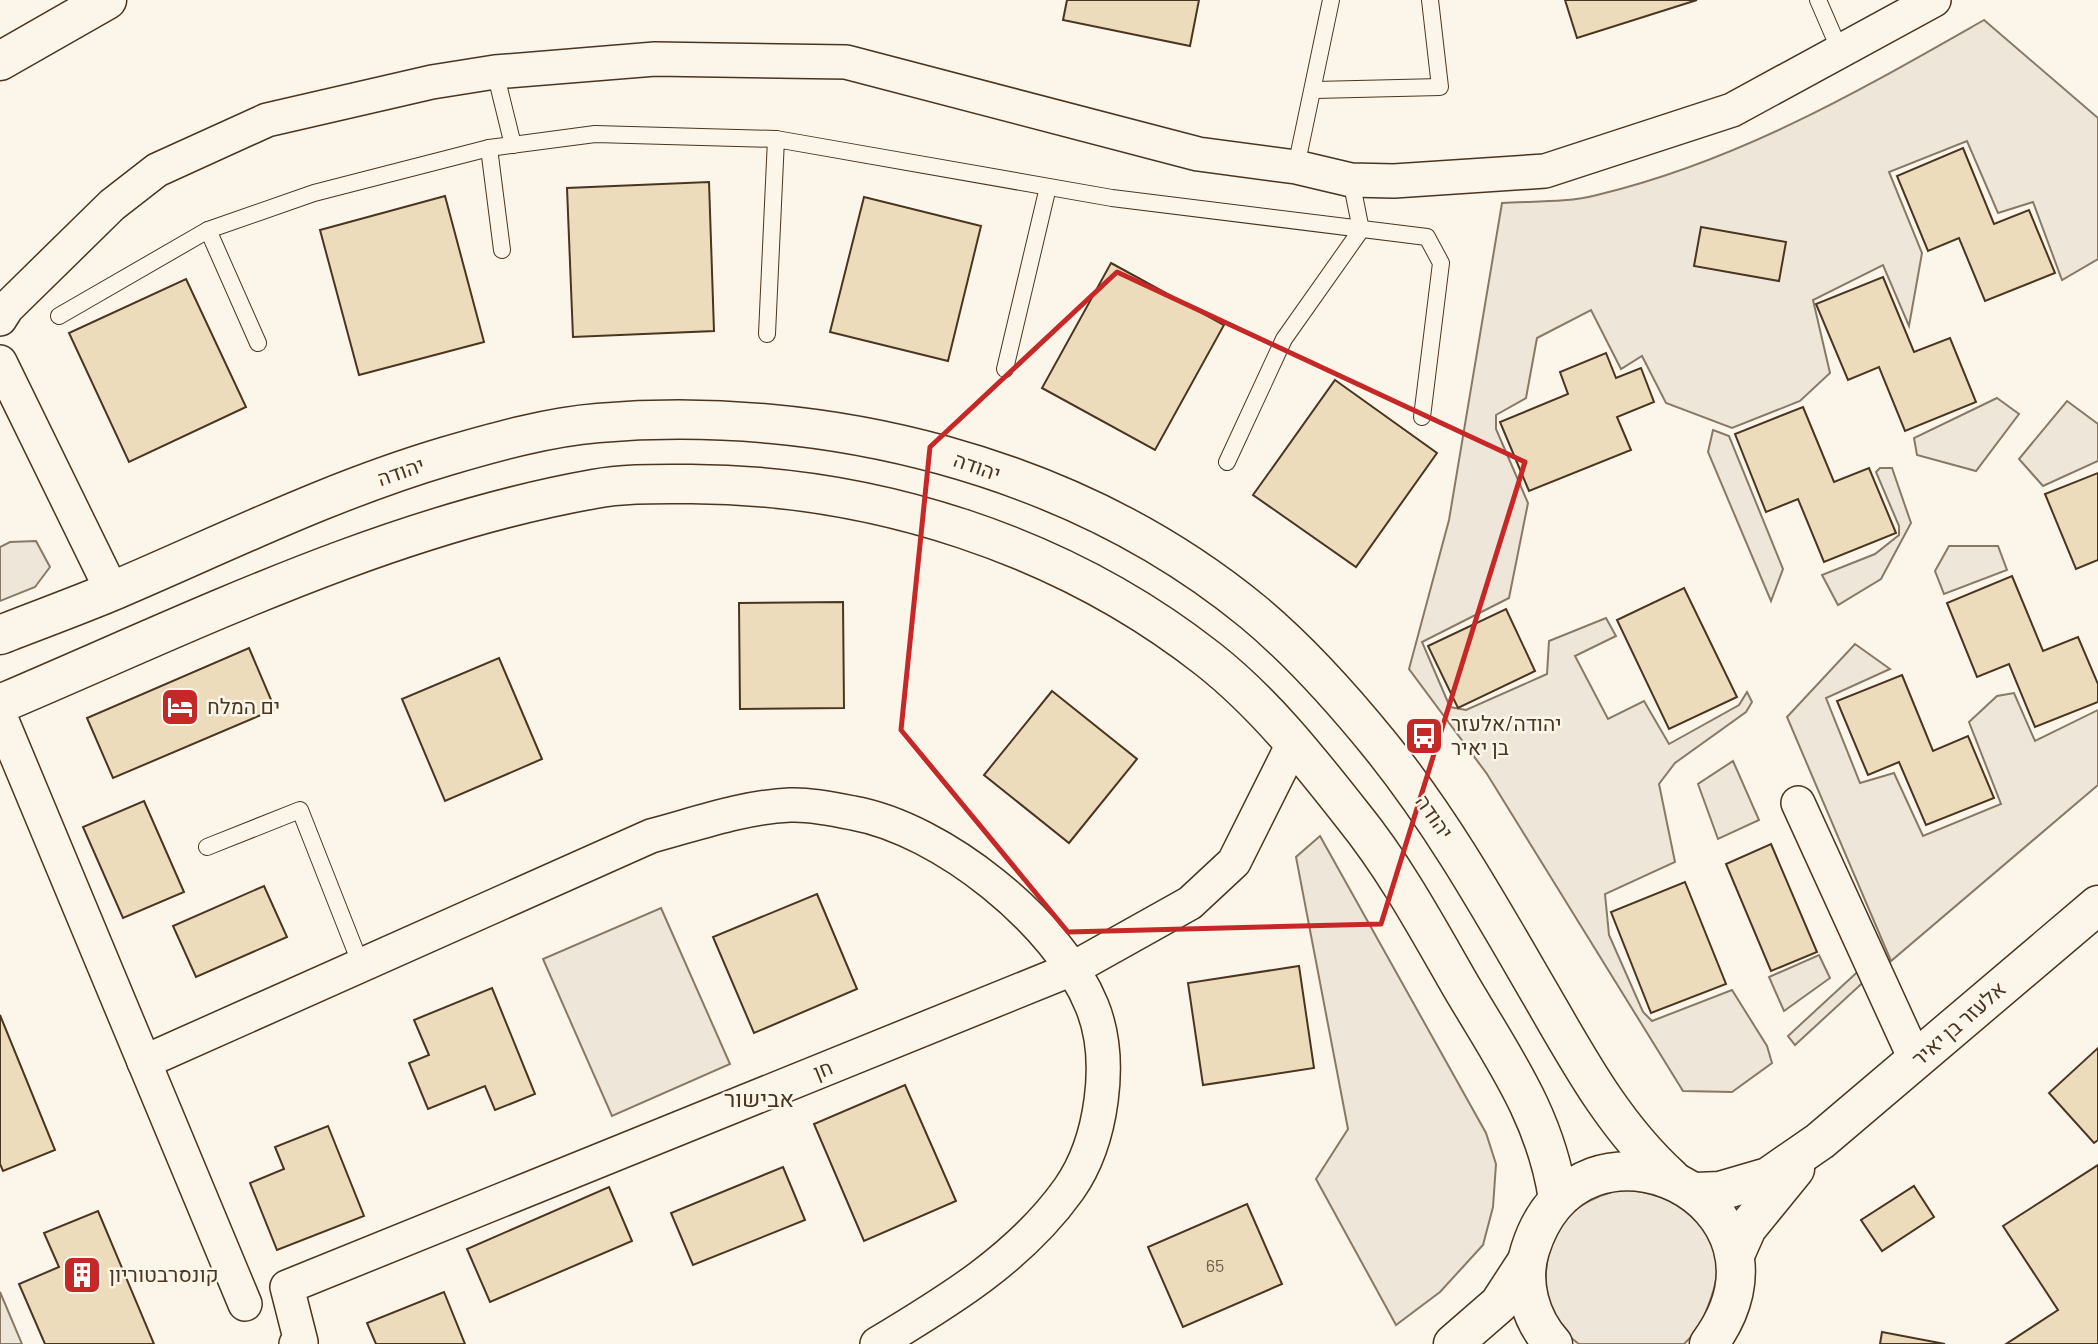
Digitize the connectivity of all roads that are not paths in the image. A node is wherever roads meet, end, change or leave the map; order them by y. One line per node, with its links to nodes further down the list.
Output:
1 (107, 0): 7 (main road)
2 (1331, 0): 9 (lane)
3 (1430, 0): 9 (lane)
4 (1818, 0): 6 (lane)
5 (1934, 0): 6 (street)
6 (1841, 53): 14 (street)
7 (0, 61)
8 (495, 72): 11 (lane); 13 (street); 20 (street)
9 (1315, 90): 13 (lane)
10 (776, 139): 11 (lane); 15 (lane); 21 (lane)
11 (513, 145): 12 (lane)
12 (489, 148): 16 (lane); 18 (lane)
13 (1296, 167): 14 (street)
14 (1351, 180): 17 (lane)
15 (1048, 187): 17 (lane); 24 (lane)
16 (208, 230): 19 (lane); 22 (lane)
17 (1361, 230): 25 (lane); 26 (lane)
18 (502, 250)
19 (59, 316)
20 (0, 319)
21 (767, 334)
22 (258, 343)
23 (0, 362): 27 (street)
24 (1005, 369)
25 (1422, 417)
26 (1227, 462)
27 (112, 591): 28 (main road, יהודה); 40 (main road, יהודה)
28 (0, 635)
29 (0, 704): 31 (main road)
30 (0, 716): 38 (street)
31 (1294, 742): 36 (street, חן); 41 (main road)
32 (1798, 803): 37 (street)
33 (206, 847): 35 (lane)
34 (2098, 905): 37 (main road, אלעזר בן יאיר)
35 (361, 965): 36 (street); 38 (street)
36 (1072, 969): 46 (street, חן); 47 (street)
37 (1916, 1061): 39 (main road, אלעזר בן יאיר)
38 (144, 1062): 45 (street)
39 (1820, 1141): 40 (main road, אלעזר בן יאיר); 42 (main road, אלעזר בן יאיר)
40 (1683, 1185): 41 (main road, אלעזר בן יאיר); 42 (main road, יהודה)
41 (1558, 1199): 43 (main road)
42 (1735, 1255): 44 (main road)
43 (1527, 1261): 48 (main road); 49 (main road)
44 (1734, 1294): 50 (main road); 51 (main road)
45 (245, 1304)
46 (296, 1344)
47 (877, 1344)
48 (1453, 1344)
49 (1553, 1344)
50 (1709, 1344)
51 (1746, 1344)

